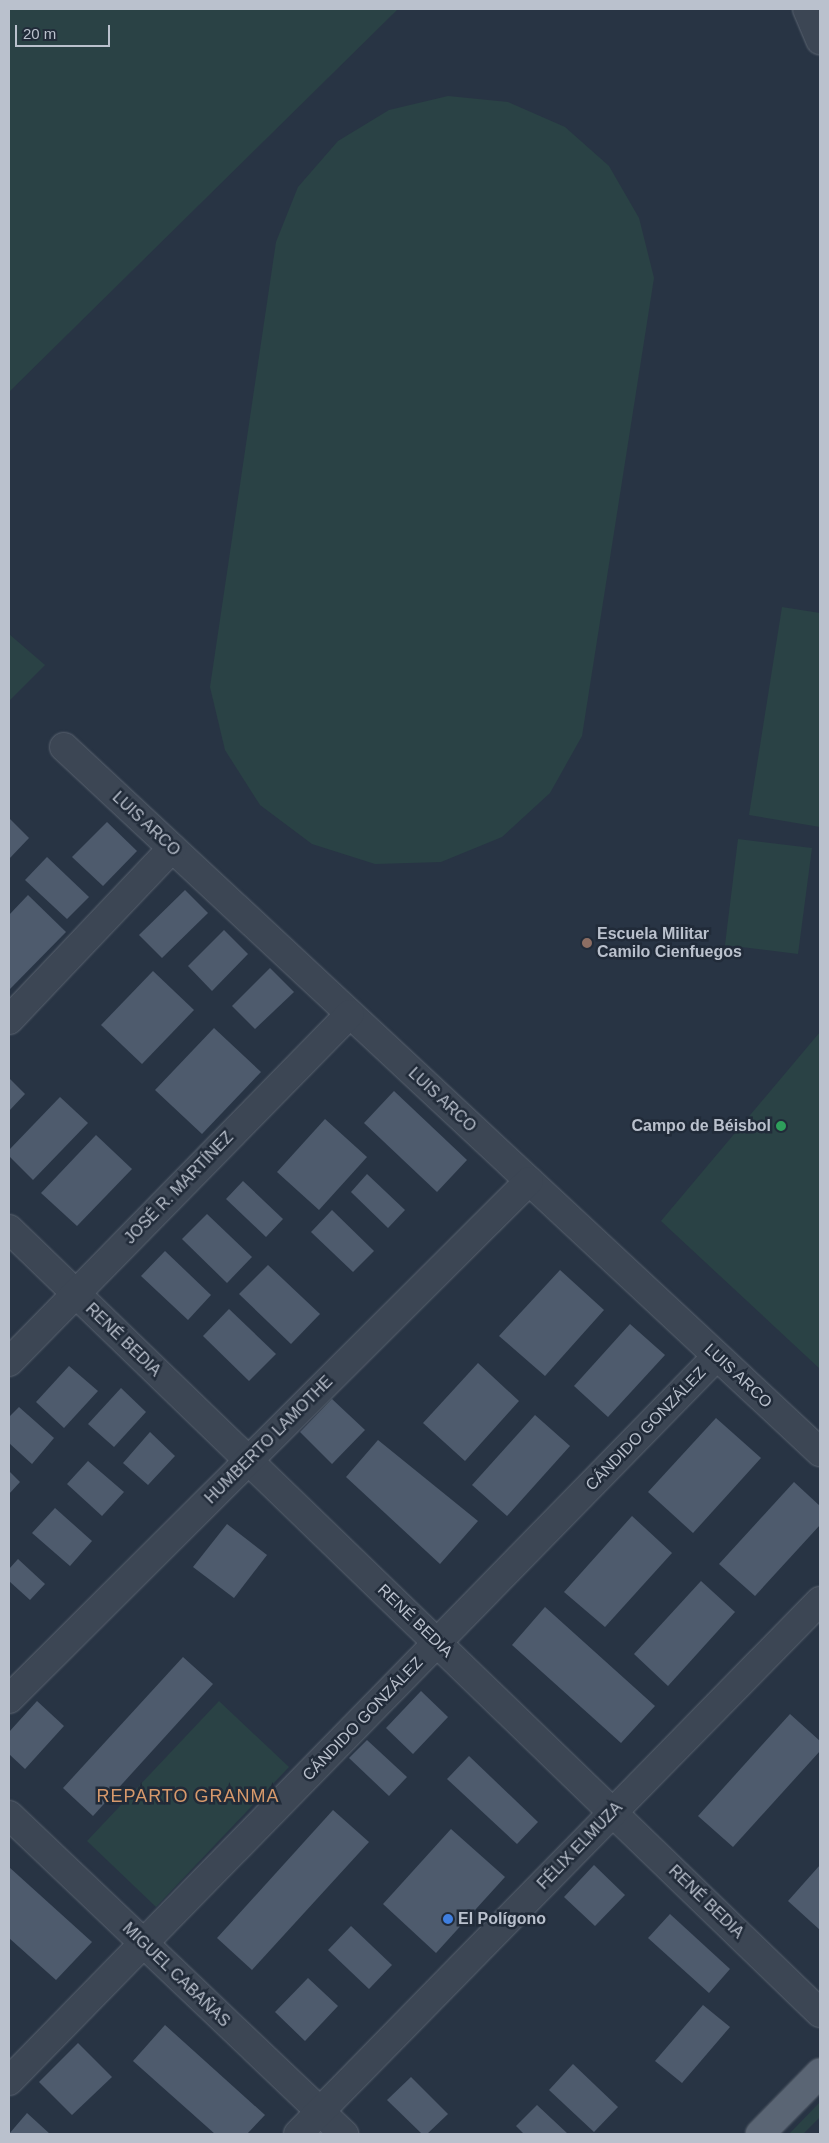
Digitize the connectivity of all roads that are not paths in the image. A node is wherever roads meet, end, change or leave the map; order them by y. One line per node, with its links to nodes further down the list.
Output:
1 (807, 9): 2 (street)
2 (820, 40)
3 (64, 748): 4 (street, LUIS ARCO)
4 (172, 848): 5 (street, LUIS ARCO); 6 (street)
5 (350, 1014): 7 (street, LUIS ARCO); 9 (street, JOSÉ R. MARTÍNEZ)
6 (9, 1020)
7 (529, 1181): 10 (street, LUIS ARCO); 13 (street, HUMBERTO LAMOTHE)
8 (9, 1230): 9 (street, RENÉ BEDIA)
9 (75, 1294): 11 (street, JOSÉ R. MARTÍNEZ); 13 (street, RENÉ BEDIA)
10 (717, 1356): 12 (street, LUIS ARCO); 15 (street, CÁNDIDO GONZÁLEZ)
11 (9, 1362)
12 (820, 1452)
13 (248, 1460): 15 (street, RENÉ BEDIA); 16 (street, HUMBERTO LAMOTHE)
14 (820, 1601): 17 (street, FÉLIX ELMUZA)
15 (437, 1642): 17 (street, RENÉ BEDIA); 19 (street, CÁNDIDO GONZÁLEZ)
16 (9, 1699)
17 (613, 1812): 20 (street, RENÉ BEDIA); 23 (street, FÉLIX ELMUZA)
18 (9, 1815): 19 (street, MIGUEL CABAÑAS)
19 (143, 1943): 22 (street, CÁNDIDO GONZÁLEZ); 23 (street, MIGUEL CABAÑAS)
20 (820, 2013)
21 (820, 2073): 26 (main road)
22 (9, 2081)
23 (320, 2112): 24 (street, FÉLIX ELMUZA); 25 (street, MIGUEL CABAÑAS)
24 (298, 2134)
25 (344, 2134)
26 (760, 2134)

